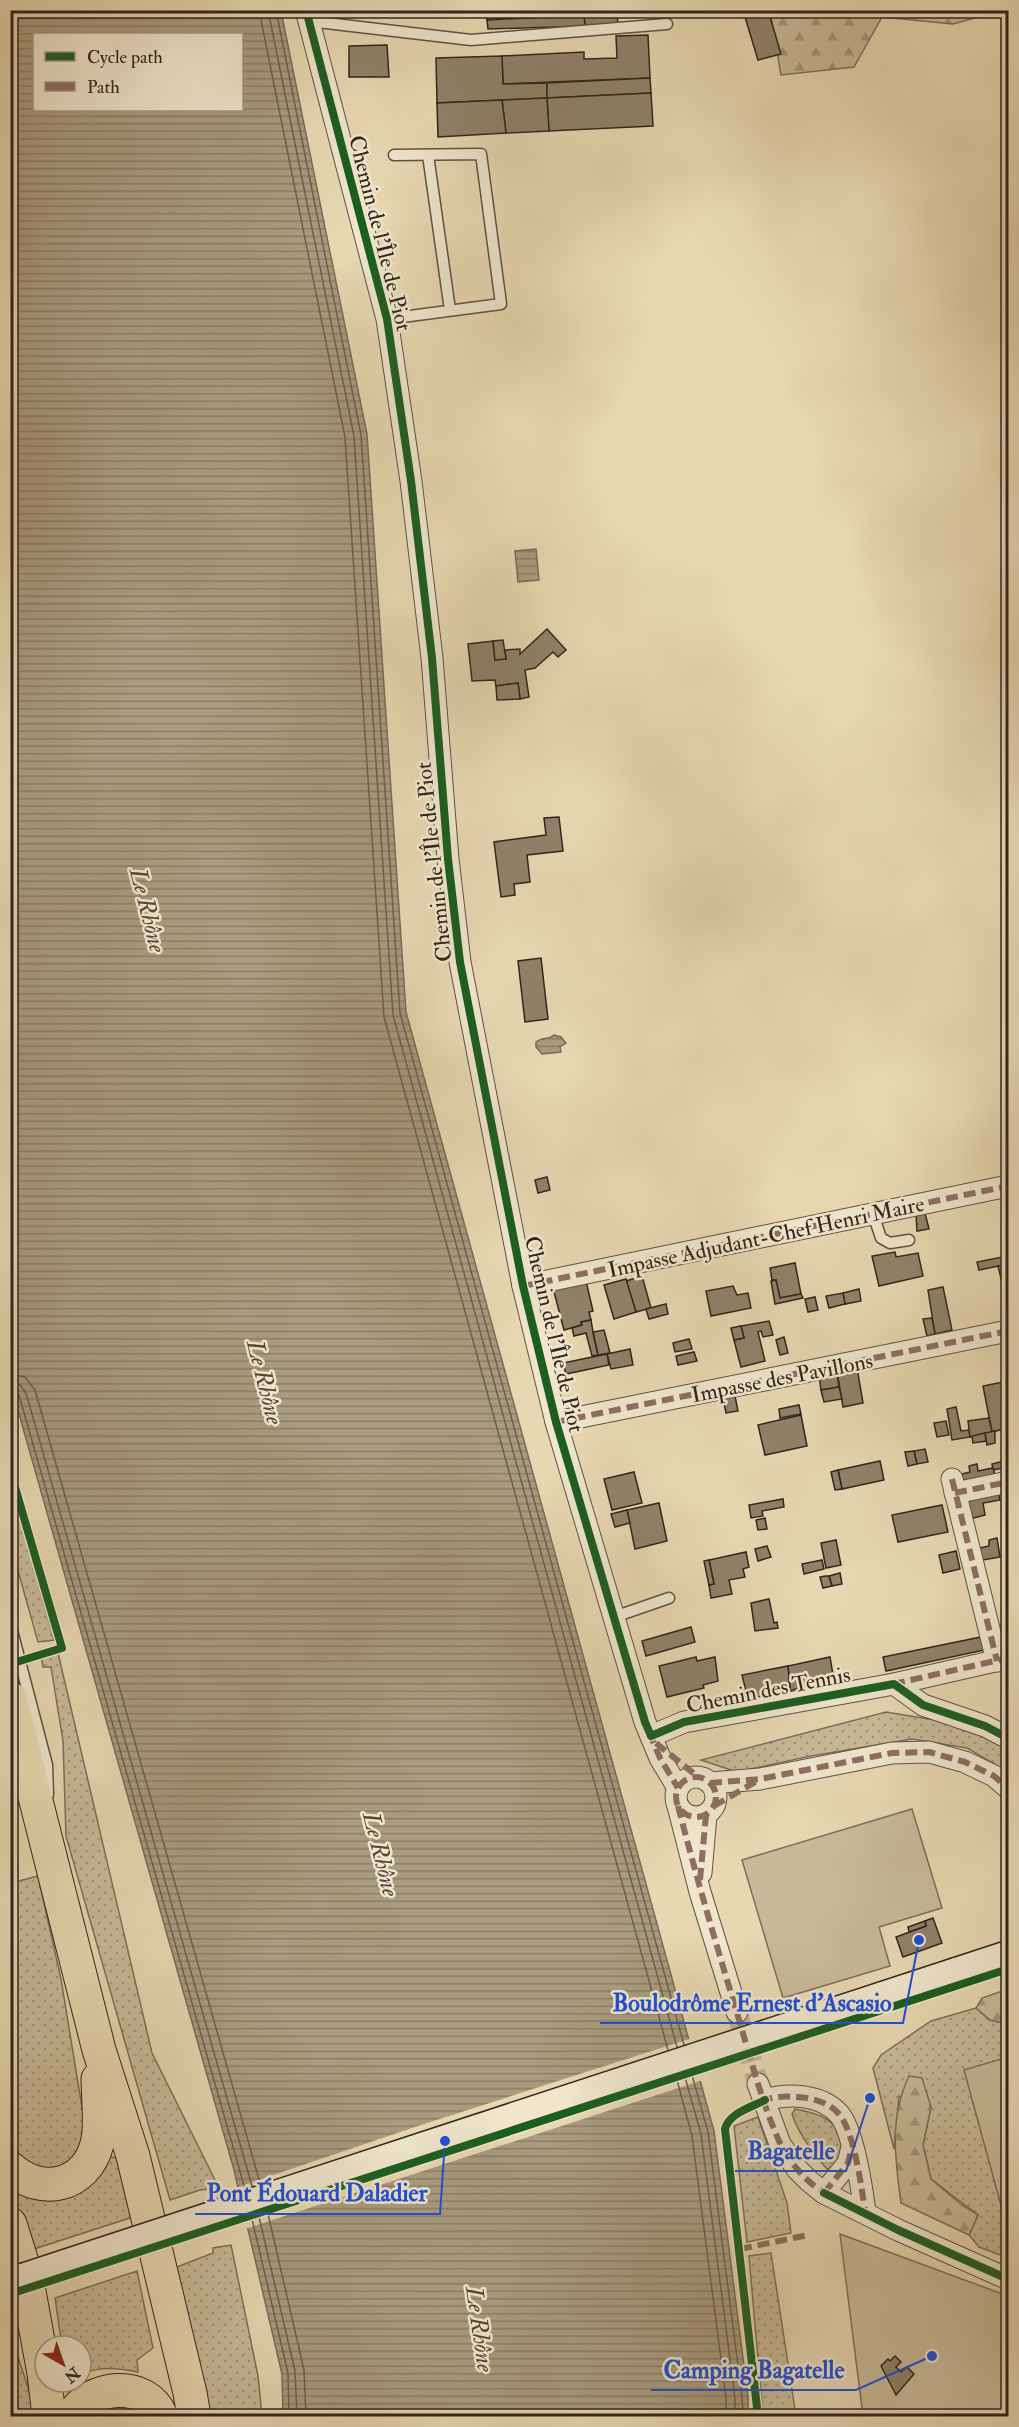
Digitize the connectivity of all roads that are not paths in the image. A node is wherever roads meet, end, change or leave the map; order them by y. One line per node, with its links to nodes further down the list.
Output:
1 (308, 16): 2 (lane); 6 (street, Chemin de l'Île de Piot)
2 (667, 24)
3 (394, 155): 4 (lane)
4 (428, 155): 5 (lane); 5 (lane)
5 (450, 310): 6 (lane)
6 (387, 319): 10 (street, Chemin de l'Île de Piot)
7 (1008, 1186): 8 (street, Impasse Adjudant-Chef Henri Maire)
8 (873, 1214): 9 (lane); 10 (street, Impasse Adjudant-Chef Henri Maire)
9 (909, 1240)
10 (524, 1286): 12 (street, Chemin de l'Île de Piot)
11 (1008, 1331): 12 (street, Impasse des Pavillons)
12 (556, 1422): 15 (street, Chemin de l'Île de Piot)
13 (1008, 1482): 17 (street)
14 (669, 1598): 15 (lane)
15 (614, 1617): 20 (street, Chemin de l'Île de Piot)
16 (10, 1623): 27 (lane)
17 (1003, 1660): 18 (street, Chemin des Tennis)
18 (894, 1684): 20 (street, Chemin des Tennis); 21 (street)
19 (10, 1698): 27 (main road)
20 (651, 1736): 23 (street, Chemin de l'Île de Piot); 25 (street, Chemin de l'Île de Piot)
21 (1008, 1738)
22 (760, 1779): 23 (street); 24 (street); 26 (street)
23 (704, 1780): 25 (street); 26 (street)
24 (1008, 1788)
25 (678, 1797): 26 (street); 28 (street, Chemin de l'Île de Piot)
26 (710, 1810): 28 (street)
27 (43, 1822): 31 (main road)
28 (700, 1892): 30 (street, Chemin de l'Île de Piot)
29 (1008, 1955): 37 (main road, bridge)
30 (737, 2012)
31 (99, 2050): 33 (main road); 45 (main road)
32 (852, 2147): 34 (street); 34 (street); 35 (street)
33 (10, 2168)
34 (824, 2193): 35 (street)
35 (865, 2212): 38 (street)
36 (10, 2224): 39 (main road)
37 (16, 2276): 39 (lane)
38 (1008, 2278)
39 (32, 2308): 40 (main road)
40 (37, 2334)
41 (47, 2394): 42 (main road)
42 (50, 2416)
43 (72, 2416): 44 (main road)
44 (162, 2416)
45 (194, 2416)

